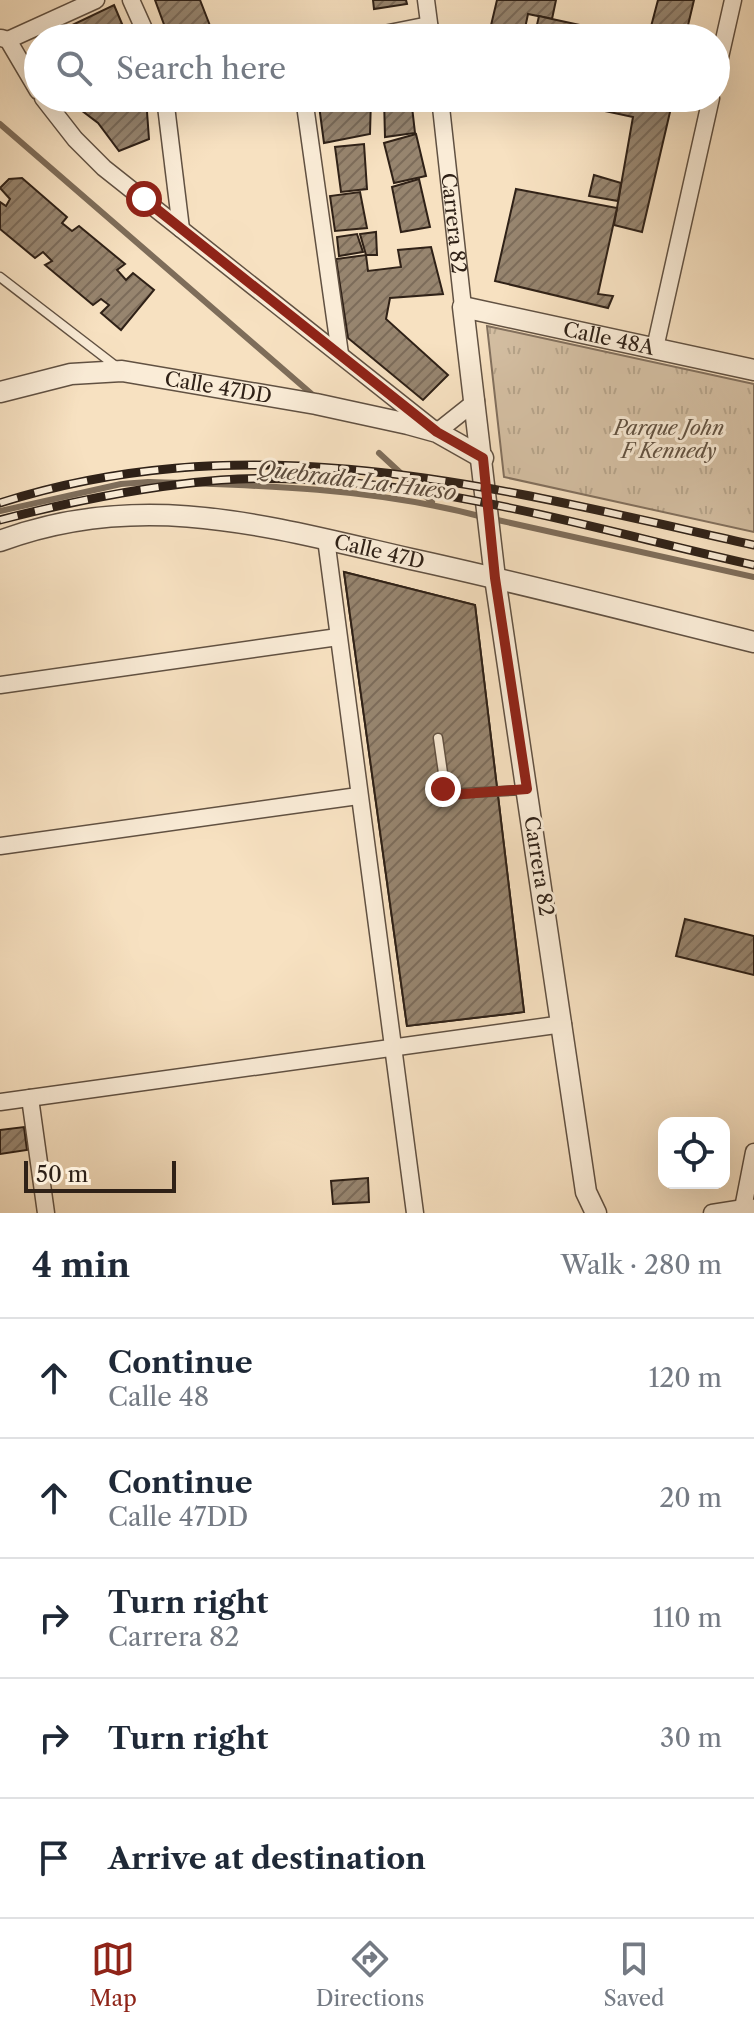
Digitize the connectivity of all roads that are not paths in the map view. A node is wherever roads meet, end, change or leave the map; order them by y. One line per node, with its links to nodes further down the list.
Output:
1 (96, 0): 5 (street)
2 (131, 0): 6 (street)
3 (426, 0): 7 (street)
4 (733, 0): 8 (street)
5 (38, 24)
6 (142, 24)
7 (429, 24)
8 (728, 24)
9 (24, 30): 10 (street)
10 (4, 38): 11 (street)
11 (24, 69)
12 (54, 112): 17 (street)
13 (167, 112): 17 (street)
14 (306, 112): 21 (street)
15 (442, 112): 19 (street, Carrera 82)
16 (708, 112): 20 (street)
17 (181, 229): 21 (street)
18 (0, 277): 23 (lane)
19 (463, 307): 20 (street, Calle 48A); 25 (street, Carrera 82)
20 (655, 348): 22 (street, Calle 48A)
21 (340, 354): 26 (street)
22 (754, 370)
23 (122, 371): 24 (street, Calle 47DD); 26 (street, Calle 47DD)
24 (0, 392)
25 (476, 401): 26 (street); 27 (street, Carrera 82)
26 (437, 432): 27 (street, Calle 47DD)
27 (483, 458): 30 (street, Carrera 82)
28 (326, 539): 29 (street, Calle 47D); 30 (street, Calle 47D); 31 (street)
29 (0, 541)
30 (495, 578): 32 (street, Calle 47D); 35 (street, Carrera 82)
31 (338, 637): 33 (street); 36 (street)
32 (754, 642)
33 (0, 685)
34 (438, 738): 35 (lane)
35 (527, 789): 38 (street, Carrera 82)
36 (358, 796): 37 (street); 39 (street)
37 (0, 846)
38 (563, 1024): 39 (street); 44 (street, Carrera 82)
39 (390, 1048): 40 (street); 46 (street)
40 (30, 1098): 41 (street); 45 (street)
41 (0, 1102)
42 (754, 1152): 43 (street)
43 (749, 1207): 47 (street)
44 (591, 1211)
45 (46, 1213)
46 (415, 1213)
47 (712, 1213)

